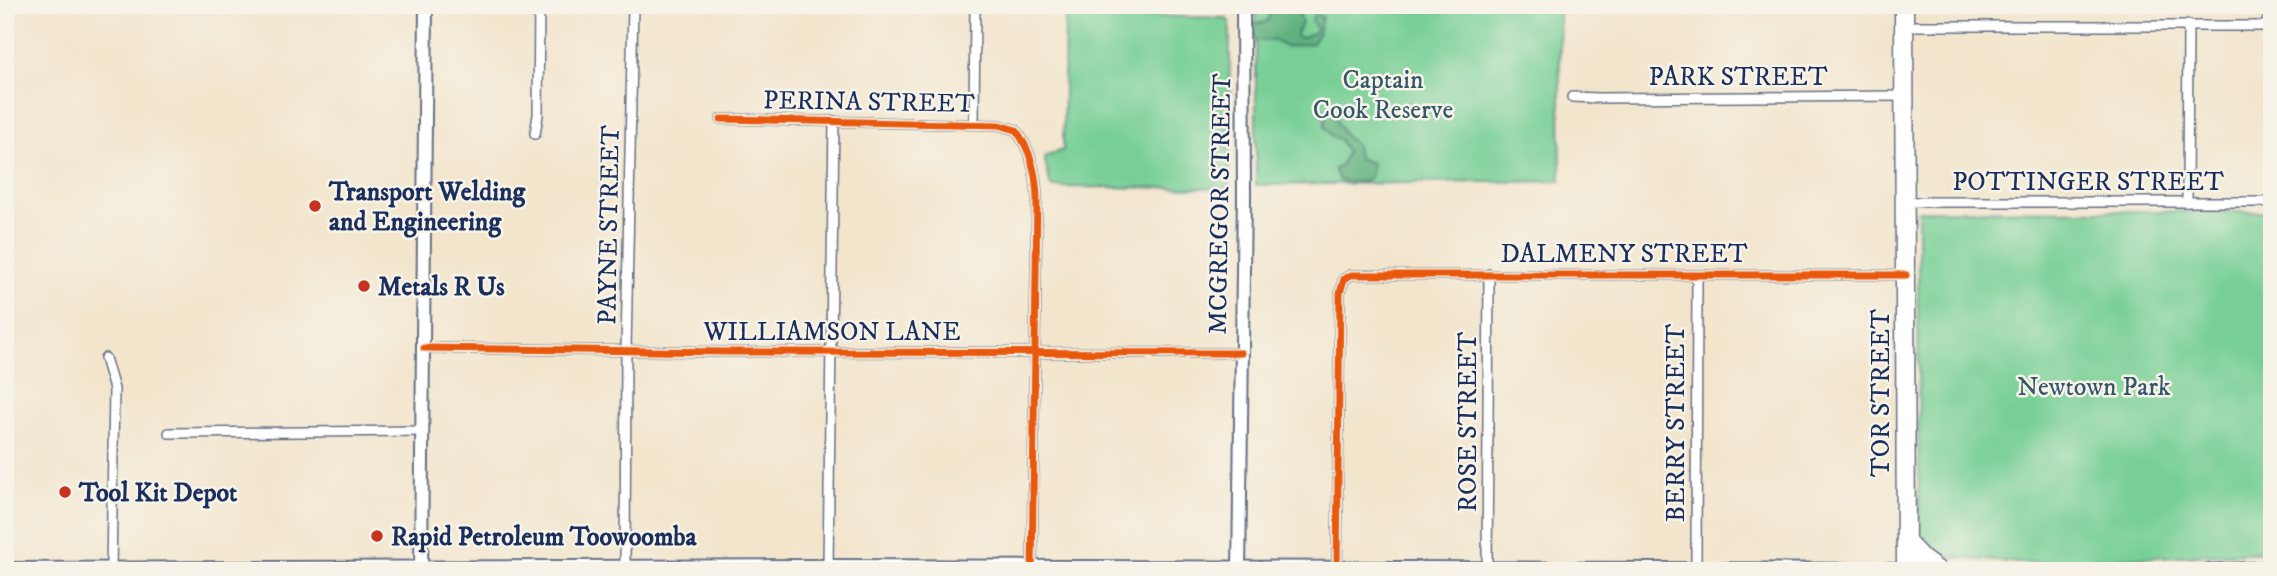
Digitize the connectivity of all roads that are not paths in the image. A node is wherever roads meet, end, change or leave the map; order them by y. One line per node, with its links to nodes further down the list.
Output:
1 (426, 5): 23 (main road)
2 (539, 5): 16 (street)
3 (633, 5): 24 (street, PAYNE STREET)
4 (975, 5): 15 (street)
5 (1244, 5): 27 (main road, MCGREGOR STREET)
6 (1905, 5): 9 (highway, TOR STREET)
7 (2268, 5): 10 (street)
8 (2188, 25): 9 (street); 10 (street); 18 (street)
9 (1905, 26): 11 (highway, TOR STREET)
10 (2270, 26)
11 (1905, 96): 12 (street, PARK STREET); 17 (highway, TOR STREET)
12 (1572, 97)
13 (721, 119): 14 (street, PERINA STREET)
14 (834, 121): 15 (street, PERINA STREET); 25 (street)
15 (974, 124): 26 (street, PERINA STREET)
16 (535, 134)
17 (1905, 202): 18 (street, POTTINGER STREET); 22 (highway, TOR STREET)
18 (2187, 202): 19 (street, POTTINGER STREET)
19 (2272, 202)
20 (1489, 274): 21 (street, DALMENY STREET); 34 (street, DALMENY STREET); 41 (street, ROSE STREET)
21 (1697, 275): 22 (street, DALMENY STREET); 43 (street, BERRY STREET)
22 (1906, 275): 31 (highway, TOR STREET)
23 (424, 348): 24 (street, WILLIAMSON LANE); 29 (main road)
24 (626, 350): 25 (street, WILLIAMSON LANE); 38 (street, PAYNE STREET)
25 (831, 351): 26 (street, WILLIAMSON LANE); 33 (street)
26 (1035, 352): 27 (street, WILLIAMSON LANE); 39 (street)
27 (1241, 353): 40 (main road, MCGREGOR STREET)
28 (105, 358): 42 (street)
29 (423, 431): 30 (street); 32 (main road)
30 (169, 433)
31 (1906, 542): 44 (highway, TOR STREET); 45 (highway)
32 (421, 568): 37 (main road); 38 (main road)
33 (834, 568): 38 (main road); 39 (main road)
34 (1337, 568): 40 (main road); 41 (main road)
35 (2272, 568): 47 (main road)
36 (5, 569): 42 (main road)
37 (223, 569): 42 (main road)
38 (625, 569)
39 (1032, 569): 40 (main road)
40 (1239, 569)
41 (1487, 569): 43 (main road)
42 (111, 570)
43 (1696, 570): 44 (main road)
44 (1906, 570): 45 (main road)
45 (1937, 570): 46 (main road)
46 (1945, 571)
47 (2207, 571)

